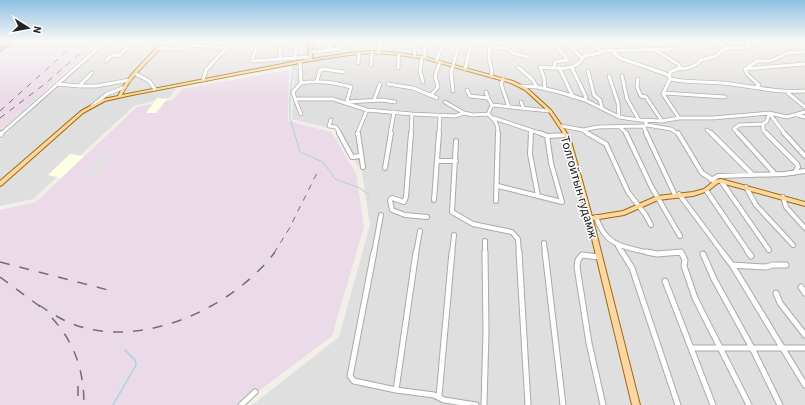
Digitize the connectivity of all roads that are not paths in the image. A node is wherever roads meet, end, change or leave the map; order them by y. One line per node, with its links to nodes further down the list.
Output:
1 (83, 61): 44 (street)
2 (148, 61): 32 (main road)
3 (214, 61): 40 (street)
4 (371, 61): 19 (street)
5 (399, 61): 24 (street)
6 (423, 61): 42 (street)
7 (438, 61): 20 (main road, Толгойтын гудамж); 60 (street)
8 (454, 61): 20 (street)
9 (467, 61): 27 (street)
10 (489, 61): 33 (street)
11 (562, 61): 22 (street)
12 (581, 61): 25 (street)
13 (628, 61): 36 (street)
14 (673, 61): 28 (street)
15 (700, 61): 28 (street)
16 (756, 61): 26 (street)
17 (300, 62): 40 (main road, Толгойтын гудамж); 43 (street)
18 (805, 64): 26 (street)
19 (371, 65)
20 (452, 66): 27 (main road, Толгойтын гудамж); 54 (street)
21 (518, 66): 50 (street)
22 (554, 67): 23 (street); 53 (street)
23 (559, 67): 25 (street); 62 (street)
24 (398, 68)
25 (572, 68): 68 (street)
26 (747, 68): 51 (street)
27 (465, 69): 33 (main road, Толгойтын гудамж)
28 (681, 69): 36 (street)
29 (588, 71): 77 (street)
30 (344, 72): 41 (street)
31 (92, 73): 47 (street)
32 (136, 74): 39 (main road); 52 (street)
33 (491, 76): 37 (main road, Толгойтын гудамж)
34 (609, 76): 89 (street)
35 (622, 76): 94 (street)
36 (670, 78): 51 (street); 58 (street)
37 (503, 79): 48 (main road, Толгойтын гудамж); 75 (street)
38 (638, 79): 95 (street)
39 (130, 80): 47 (street); 49 (main road)
40 (203, 80): 52 (main road, Толгойтын гудамж)
41 (317, 81): 43 (street); 69 (street)
42 (423, 82)
43 (301, 83): 66 (street)
44 (57, 84): 47 (street); 104 (street)
45 (380, 84): 67 (street)
46 (388, 84): 60 (street)
47 (79, 86)
48 (521, 86): 50 (street); 80 (main road, Толгойтын гудамж)
49 (125, 87): 61 (main road); 74 (street)
50 (537, 87): 53 (street)
51 (756, 87): 59 (street)
52 (155, 89): 61 (main road, Толгойтын гудамж)
53 (545, 89): 62 (street)
54 (453, 90)
55 (467, 90): 65 (street)
56 (805, 91): 59 (street)
57 (486, 92): 65 (street)
58 (664, 93): 63 (street); 92 (street)
59 (788, 93): 76 (street)
60 (431, 95): 64 (street)
61 (120, 96): 74 (main road, Толгойтын гудамж)
62 (573, 97): 68 (street)
63 (725, 97)
64 (437, 98)
65 (488, 98): 73 (street)
66 (295, 99): 69 (street); 85 (street)
67 (374, 100): 69 (street); 70 (street)
68 (585, 100): 77 (street)
69 (346, 102): 79 (street)
70 (395, 102)
71 (445, 102): 83 (street)
72 (521, 102): 78 (street)
73 (492, 105): 75 (street); 87 (street)
74 (92, 106): 121 (main road, Толгойтын гудамж)
75 (509, 107): 78 (street)
76 (805, 107)
77 (602, 108): 89 (street)
78 (524, 109): 80 (street)
79 (367, 110): 81 (street); 108 (street)
80 (550, 111): 99 (main road, Толгойтын гудамж)
81 (394, 112): 86 (street); 113 (street)
82 (805, 112): 90 (street)
83 (464, 113): 87 (street); 88 (street)
84 (769, 113): 90 (street); 92 (street); 98 (street); 109 (street)
85 (301, 114)
86 (412, 114): 88 (street); 134 (street)
87 (488, 114): 91 (street)
88 (440, 116): 110 (street)
89 (619, 117): 94 (street)
90 (801, 117): 96 (street)
91 (492, 118): 103 (street); 122 (street)
92 (679, 118): 95 (street)
93 (331, 120): 108 (street)
94 (639, 120): 97 (street)
95 (662, 121): 97 (street)
96 (805, 121)
97 (645, 124): 100 (street); 120 (street); 125 (street)
98 (763, 124): 116 (street); 118 (street)
99 (561, 126): 101 (street); 105 (main road, Толгойтын гудамж)
100 (621, 128): 101 (street); 128 (street)
101 (583, 130): 132 (street)
102 (707, 130): 117 (street)
103 (531, 132): 106 (street); 126 (street)
104 (0, 135)
105 (566, 135): 106 (street); 136 (main road, Толгойтын гудамж)
106 (547, 136): 126 (street)
107 (456, 141): 111 (street)
108 (361, 156): 112 (street)
109 (805, 156)
110 (438, 161): 111 (street); 129 (street)
111 (456, 162): 169 (street)
112 (363, 167)
113 (384, 168)
114 (805, 171): 115 (street)
115 (800, 172): 116 (street); 119 (street)
116 (794, 173): 118 (street)
117 (752, 174): 118 (street); 120 (street)
118 (776, 174)
119 (805, 177)
120 (716, 181): 123 (main road); 124 (main road); 146 (street)
121 (0, 184)
122 (498, 186): 126 (street); 130 (street)
123 (746, 186): 127 (main road); 144 (street)
124 (706, 190): 125 (main road); 149 (street)
125 (677, 195): 128 (main road); 151 (street)
126 (538, 196)
127 (783, 197): 131 (main road); 138 (street)
128 (657, 198): 132 (main road); 141 (street)
129 (434, 200)
130 (496, 201)
131 (805, 204)
132 (638, 206): 135 (main road); 137 (street)
133 (381, 215): 163 (street)
134 (428, 217)
135 (596, 217): 136 (main road); 145 (street)
136 (590, 218): 148 (main road, Толгойтын гудамж)
137 (651, 225)
138 (805, 228)
139 (420, 231): 163 (street)
140 (454, 235): 165 (street)
141 (680, 236)
142 (486, 241): 168 (street)
143 (544, 243): 170 (street)
144 (793, 245)
145 (618, 246): 158 (street); 173 (street)
146 (769, 250)
147 (703, 254): 159 (street)
148 (599, 256): 171 (street); 172 (main road, Толгойтын гудамж)
149 (751, 256)
150 (786, 264): 151 (street)
151 (732, 265): 160 (street)
152 (664, 281): 157 (street)
153 (801, 287): 154 (street)
154 (805, 293)
155 (776, 294): 156 (street)
156 (805, 335)
157 (691, 348): 158 (street); 174 (street)
158 (721, 348): 159 (street); 175 (street)
159 (752, 348): 160 (street); 176 (street)
160 (784, 348): 161 (street); 162 (street)
161 (805, 348)
162 (805, 385)
163 (396, 390): 165 (street)
164 (256, 392): 166 (street)
165 (439, 396): 167 (street)
166 (241, 405)
167 (476, 405)
168 (484, 405)
169 (528, 405)
170 (563, 405)
171 (603, 405)
172 (636, 405)
173 (678, 405)
174 (713, 405)
175 (749, 405)
176 (780, 405)

